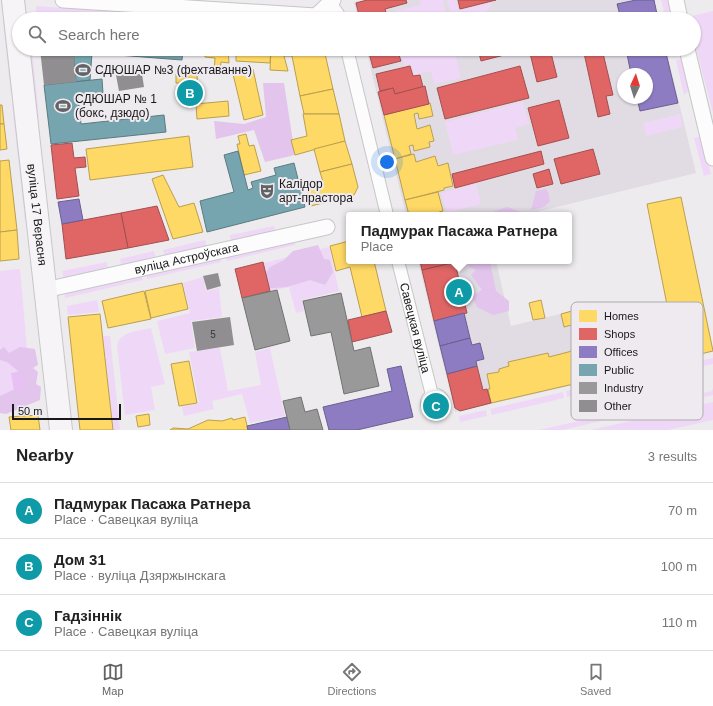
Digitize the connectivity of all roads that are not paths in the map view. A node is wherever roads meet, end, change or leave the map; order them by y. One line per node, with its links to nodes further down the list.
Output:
1 (13, 0): 5 (main road, вуліца 17 Верасня)
2 (63, 0): 6 (street)
3 (676, 0): 9 (street)
4 (330, 1): 7 (street); 8 (street)
5 (14, 12)
6 (253, 12)
7 (320, 12)
8 (337, 12)
9 (679, 12)
10 (19, 56): 17 (main road, вуліца 17 Верасня)
11 (349, 56): 14 (street)
12 (689, 56): 13 (street)
13 (713, 158)
14 (386, 212)
15 (327, 227): 17 (street, вуліца Астроўскага)
16 (399, 264): 18 (street, Савецкая вуліца)
17 (45, 290): 19 (main road, вуліца 17 Верасня)
18 (437, 414)
19 (61, 430)

